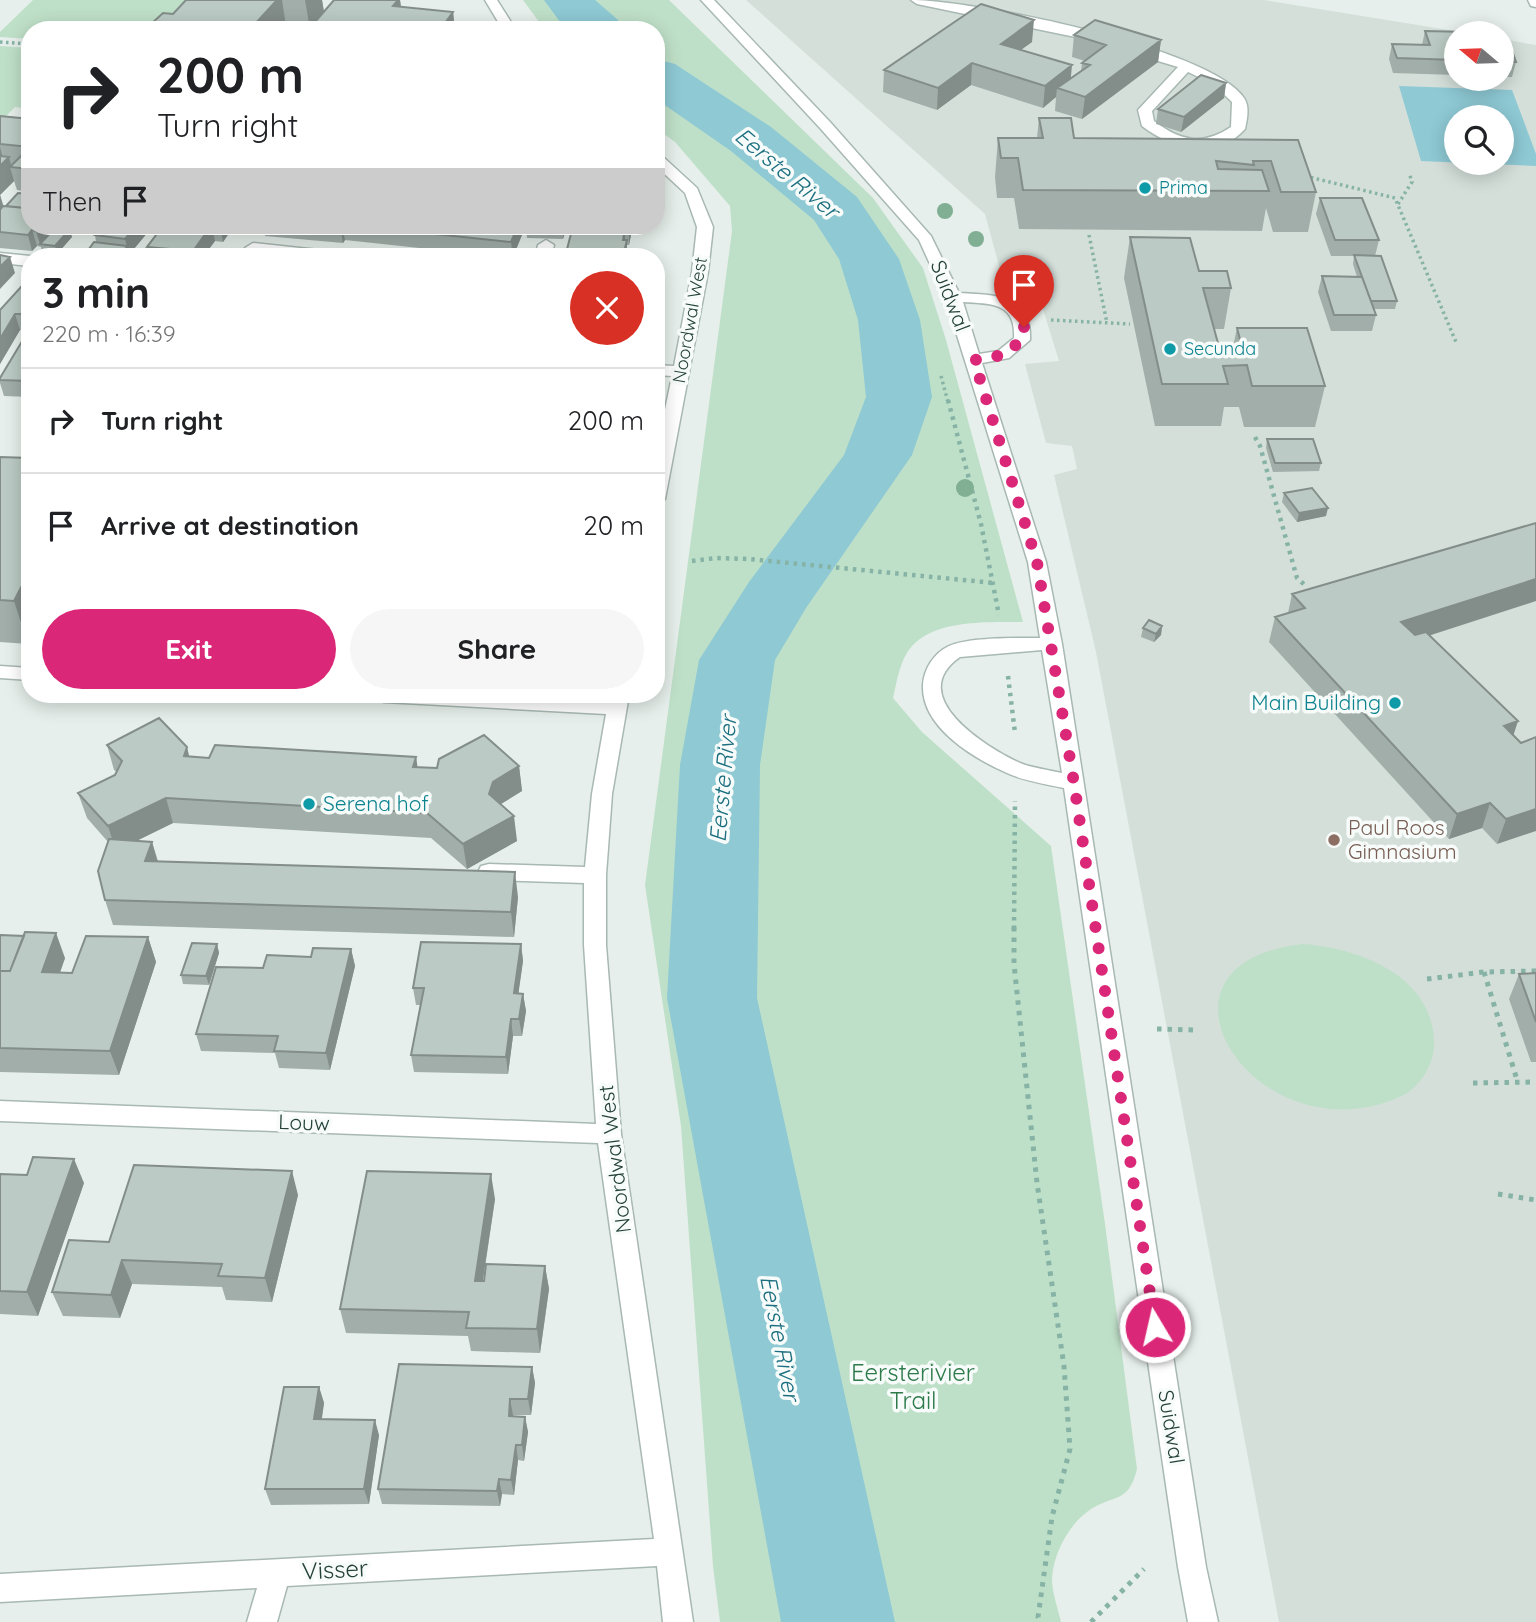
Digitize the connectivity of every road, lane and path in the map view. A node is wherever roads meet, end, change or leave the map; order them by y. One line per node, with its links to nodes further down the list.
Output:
1 (491, 0): 4 (street)
2 (707, 0): 15 (street, Suidwal)
3 (917, 0): 7 (street)
4 (504, 21)
5 (0, 42): 6 (path)
6 (21, 43)
7 (1186, 66): 7 (street)
8 (665, 166): 22 (street, Noordwal West)
9 (1409, 173): 11 (path)
10 (1297, 174): 11 (path)
11 (1398, 204): 19 (path)
12 (1089, 235): 17 (path)
13 (0, 258): 14 (street)
14 (21, 260)
15 (953, 297): 20 (street, Suidwal); 20 (street)
16 (1046, 320): 17 (path)
17 (1107, 323): 18 (path)
18 (1130, 324)
19 (1456, 342)
20 (974, 360): 28 (street, Suidwal)
21 (665, 370): 22 (street)
22 (681, 371): 24 (street, Noordwal West)
23 (1255, 437): 27 (path)
24 (665, 453)
25 (692, 561): 26 (path)
26 (994, 583)
27 (1306, 586)
28 (1052, 644): 32 (street, Suidwal); 32 (street)
29 (0, 672): 30 (street)
30 (21, 673)
31 (617, 703): 34 (street, Noordwal West)
32 (1074, 783): 54 (street, Suidwal)
33 (471, 872): 34 (street)
34 (595, 875): 44 (street, Noordwal West)
35 (1536, 971): 36 (path)
36 (1485, 972): 37 (path); 42 (path)
37 (1427, 979)
38 (1157, 1029): 39 (path)
39 (1197, 1030)
40 (1536, 1082): 42 (path)
41 (1473, 1083): 42 (path)
42 (1518, 1083)
43 (0, 1111): 44 (street, Louw)
44 (608, 1134): 47 (street, Noordwal West)
45 (1498, 1194): 46 (path)
46 (1536, 1200)
47 (670, 1552): 49 (street, Visser); 52 (street, Noordwal West)
48 (1144, 1569): 53 (path)
49 (275, 1573): 50 (street, Visser); 51 (street)
50 (0, 1588)
51 (262, 1622)
52 (678, 1622)
53 (1091, 1622)
54 (1203, 1622)

